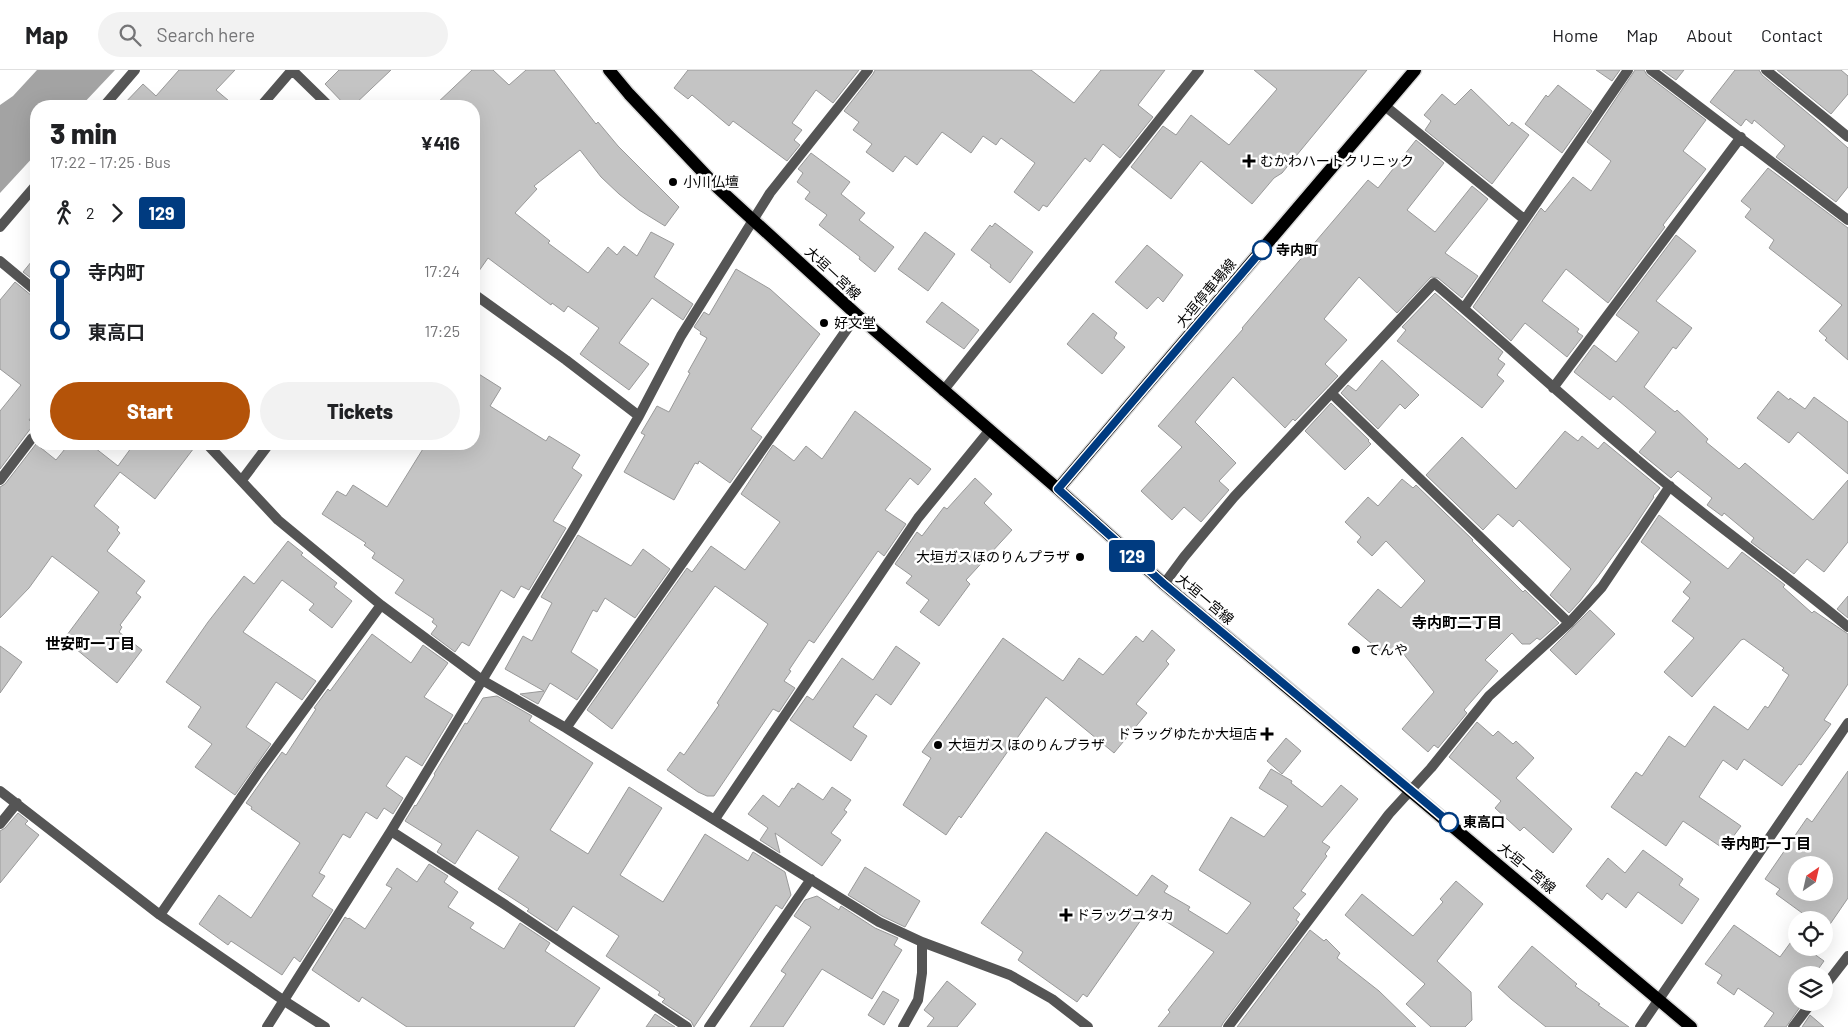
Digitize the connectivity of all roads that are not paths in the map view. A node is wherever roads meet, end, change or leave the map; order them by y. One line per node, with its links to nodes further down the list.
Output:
1 (135, 70): 10 (street)
2 (292, 70): 11 (street); 12 (street)
3 (610, 70): 18 (main road, 大垣一宮線)
4 (868, 70): 18 (street)
5 (1199, 70): 27 (street)
6 (1415, 70): 13 (main road, 大垣停車場線)
7 (1628, 70): 17 (street)
8 (1651, 70): 14 (street)
9 (1766, 70): 15 (street)
10 (109, 100)
11 (266, 100)
12 (323, 100)
13 (1385, 106): 17 (street); 37 (main road, 大垣停車場線)
14 (1741, 137): 19 (street); 26 (street)
15 (1848, 138)
16 (30, 192): 20 (street)
17 (1524, 219): 24 (street)
18 (754, 220): 25 (main road, 大垣一宮線); 29 (street)
19 (1848, 220)
20 (0, 227)
21 (0, 261): 22 (street)
22 (30, 286)
23 (480, 298): 29 (street)
24 (1464, 308): 26 (street); 28 (street)
25 (857, 315): 27 (main road, 大垣一宮線); 44 (street)
26 (1553, 388): 36 (street)
27 (943, 391): 30 (main road, 大垣一宮線)
28 (1331, 393): 38 (street); 40 (street)
29 (639, 416): 42 (street)
30 (989, 431): 37 (main road, 大垣一宮線); 48 (street)
31 (30, 441): 34 (street)
32 (213, 450): 35 (street)
33 (264, 450): 35 (street)
34 (0, 480)
35 (242, 480): 39 (street)
36 (1670, 486): 40 (street); 41 (street)
37 (1058, 489): 38 (main road, 大垣一宮線)
38 (1164, 584): 45 (main road, 大垣一宮線)
39 (380, 605): 42 (street); 52 (street)
40 (1569, 623): 45 (street)
41 (1848, 627)
42 (482, 680): 44 (street); 50 (street)
43 (1848, 723): 57 (street)
44 (566, 728): 48 (street)
45 (1411, 790): 57 (main road, 大垣一宮線); 65 (street)
46 (0, 791): 47 (street)
47 (18, 804): 49 (street); 52 (street)
48 (715, 819): 51 (street)
49 (0, 824)
50 (391, 831): 56 (street); 61 (street)
51 (811, 879): 53 (street); 62 (street)
52 (160, 915): 56 (street)
53 (922, 942): 63 (street); 64 (street)
54 (1848, 956): 55 (street)
55 (1833, 975)
56 (283, 1000): 59 (street); 60 (street)
57 (1659, 1000): 66 (street); 67 (main road, 大垣一宮線)
58 (1805, 1011): 68 (street)
59 (267, 1027)
60 (325, 1027)
61 (687, 1027)
62 (709, 1027)
63 (903, 1027)
64 (1088, 1027)
65 (1228, 1027)
66 (1640, 1027)
67 (1691, 1027)
68 (1793, 1027)

